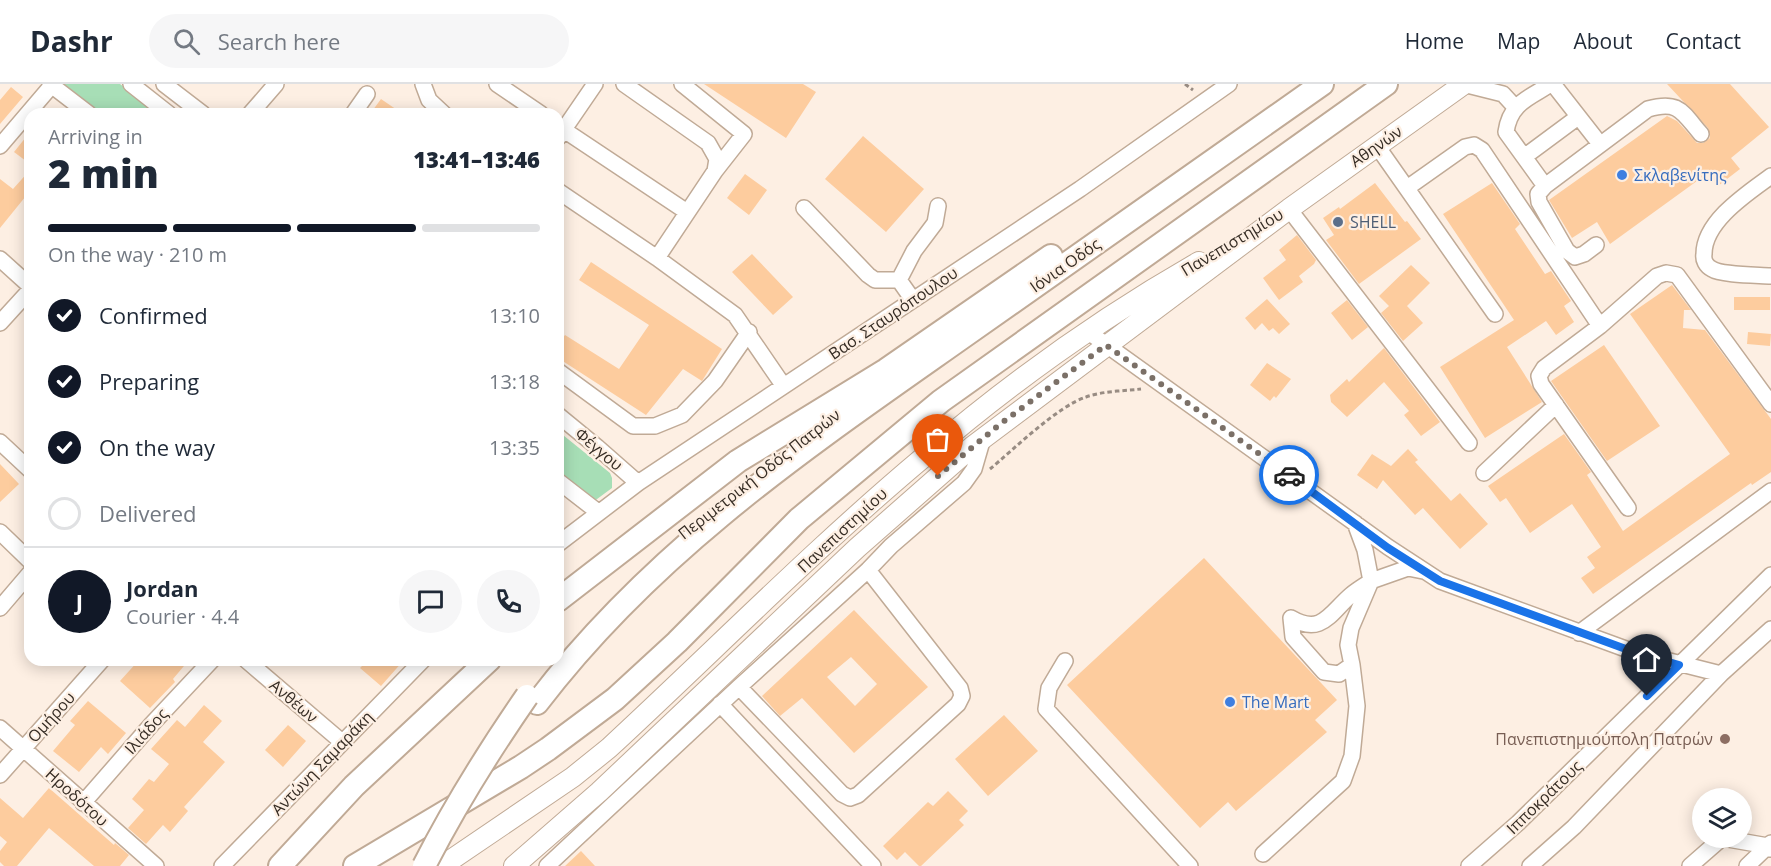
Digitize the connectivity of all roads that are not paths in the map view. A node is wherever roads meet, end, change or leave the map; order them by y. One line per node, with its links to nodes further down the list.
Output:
1 (52, 84): 18 (street); 19 (street)
2 (131, 84): 20 (street)
3 (164, 84): 21 (street)
4 (276, 84): 22 (street)
5 (423, 84): 24 (street)
6 (497, 84): 25 (street)
7 (595, 84): 28 (street)
8 (624, 84): 35 (street)
9 (682, 84): 35 (street)
10 (1229, 84): 51 (street, Βασ. Σταυρόπουλου)
11 (1298, 84): 58 (highway, Ιόνια Οδός)
12 (1322, 84): 67 (highway, Ιόνια Οδός)
13 (1386, 84): 112 (highway)
14 (1464, 84): 17 (street); 33 (main road, Αθηνών)
15 (1552, 84): 17 (street); 27 (street)
16 (367, 94): 23 (street)
17 (1515, 107): 34 (street)
18 (32, 108)
19 (81, 108)
20 (161, 108)
21 (195, 108)
22 (255, 108)
23 (357, 108)
24 (438, 108)
25 (532, 108)
26 (24, 117): 32 (street)
27 (1578, 117): 31 (street); 34 (street)
28 (564, 126)
29 (564, 134): 43 (street)
30 (1701, 134): 31 (street)
31 (1600, 144): 37 (street)
32 (0, 146)
33 (1377, 146): 38 (street); 42 (main road, Αθηνών)
34 (1524, 157): 37 (street)
35 (715, 171): 43 (street)
36 (1771, 176): 47 (street)
37 (1545, 186): 44 (street)
38 (1407, 188): 52 (street); 54 (street)
39 (564, 195): 45 (street)
40 (938, 206): 48 (street)
41 (804, 208): 48 (street)
42 (1288, 209): 55 (main road, Πανεπιστημίου); 57 (main road, Πανεπιστημίου); 66 (street)
43 (687, 212): 45 (street)
44 (1596, 245)
45 (657, 258): 56 (street)
46 (0, 259): 49 (street)
47 (1771, 276)
48 (899, 280): 51 (street)
49 (24, 282)
50 (24, 295): 53 (street)
51 (913, 300): 60 (street, Βασ. Σταυρόπουλου)
52 (1495, 314)
53 (0, 323)
54 (1600, 326): 61 (street); 62 (street)
55 (1087, 331): 57 (street); 114 (main road, Πανεπιστημίου)
56 (749, 332): 59 (street); 60 (street)
57 (1106, 345): 64 (main road, Πανεπιστημίου); 75 (street)
58 (886, 370): 84 (highway); 88 (highway, Περιμετρική Οδός Πατρών)
59 (564, 375)
60 (783, 386): 70 (street, Βασ. Σταυρόπουλου)
61 (1771, 404)
62 (1556, 405): 69 (street); 73 (street)
63 (564, 420): 70 (street, Φέγγου)
64 (983, 438): 79 (street); 115 (main road, Πανεπιστημίου)
65 (0, 442): 68 (street)
66 (1469, 443)
67 (810, 446): 100 (highway, Περιμετρική Οδός Πατρών)
68 (24, 464)
69 (1484, 473)
70 (638, 483): 74 (street, Βασ. Σταυρόπουλου)
71 (564, 486): 74 (street)
72 (1771, 491): 87 (street)
73 (1628, 508)
74 (598, 512): 77 (street, Βασ. Σταυρόπουλου)
75 (1355, 523): 80 (street); 83 (street)
76 (0, 532): 78 (street)
77 (564, 539)
78 (24, 555)
79 (868, 570): 99 (street); 99 (street)
80 (1423, 571): 83 (street); 87 (street)
81 (1771, 575): 91 (street, Ιπποκράτους)
82 (24, 580): 85 (street)
83 (1371, 581): 90 (street); 90 (street)
84 (564, 595)
85 (0, 608)
86 (1771, 629): 98 (street)
87 (1579, 633): 91 (street)
88 (564, 650)
89 (1065, 661): 118 (street)
90 (1352, 665): 108 (street)
91 (1679, 665): 98 (street); 119 (street, Ιπποκράτους)
92 (97, 666): 104 (street, Ομήρου)
93 (206, 666): 106 (street, Ιλιάδος)
94 (253, 666): 103 (street, Ανθέων)
95 (417, 666): 103 (street, Αντώνη Σαμαράκη)
96 (483, 666): 111 (highway)
97 (551, 666): 100 (highway, Περιμετρική Οδός Πατρών)
98 (1721, 674): 120 (street)
99 (739, 687): 101 (street)
100 (532, 699): 113 (highway, Περιμετρική Οδός Πατρών, bridge); 114 (highway, Περιμετρική Οδός Πατρών)
101 (720, 704): 116 (street); 117 (street)
102 (0, 728): 104 (street, Ηροδότου)
103 (342, 742): 110 (street, Αντώνη Σαμαράκη)
104 (23, 748): 105 (street, Ομήρου); 106 (street, Ηροδότου)
105 (0, 775)
106 (83, 803): 109 (street, Ηροδότου)
107 (1770, 846): 121 (street); 122 (street)
108 (1263, 854)
109 (156, 866)
110 (222, 866)
111 (280, 866)
112 (355, 866)
113 (423, 866)
114 (440, 866)
115 (514, 866)
116 (547, 866)
117 (873, 866)
118 (1190, 866)
119 (1469, 866)
120 (1530, 866)
121 (1690, 866)
122 (1747, 866)

